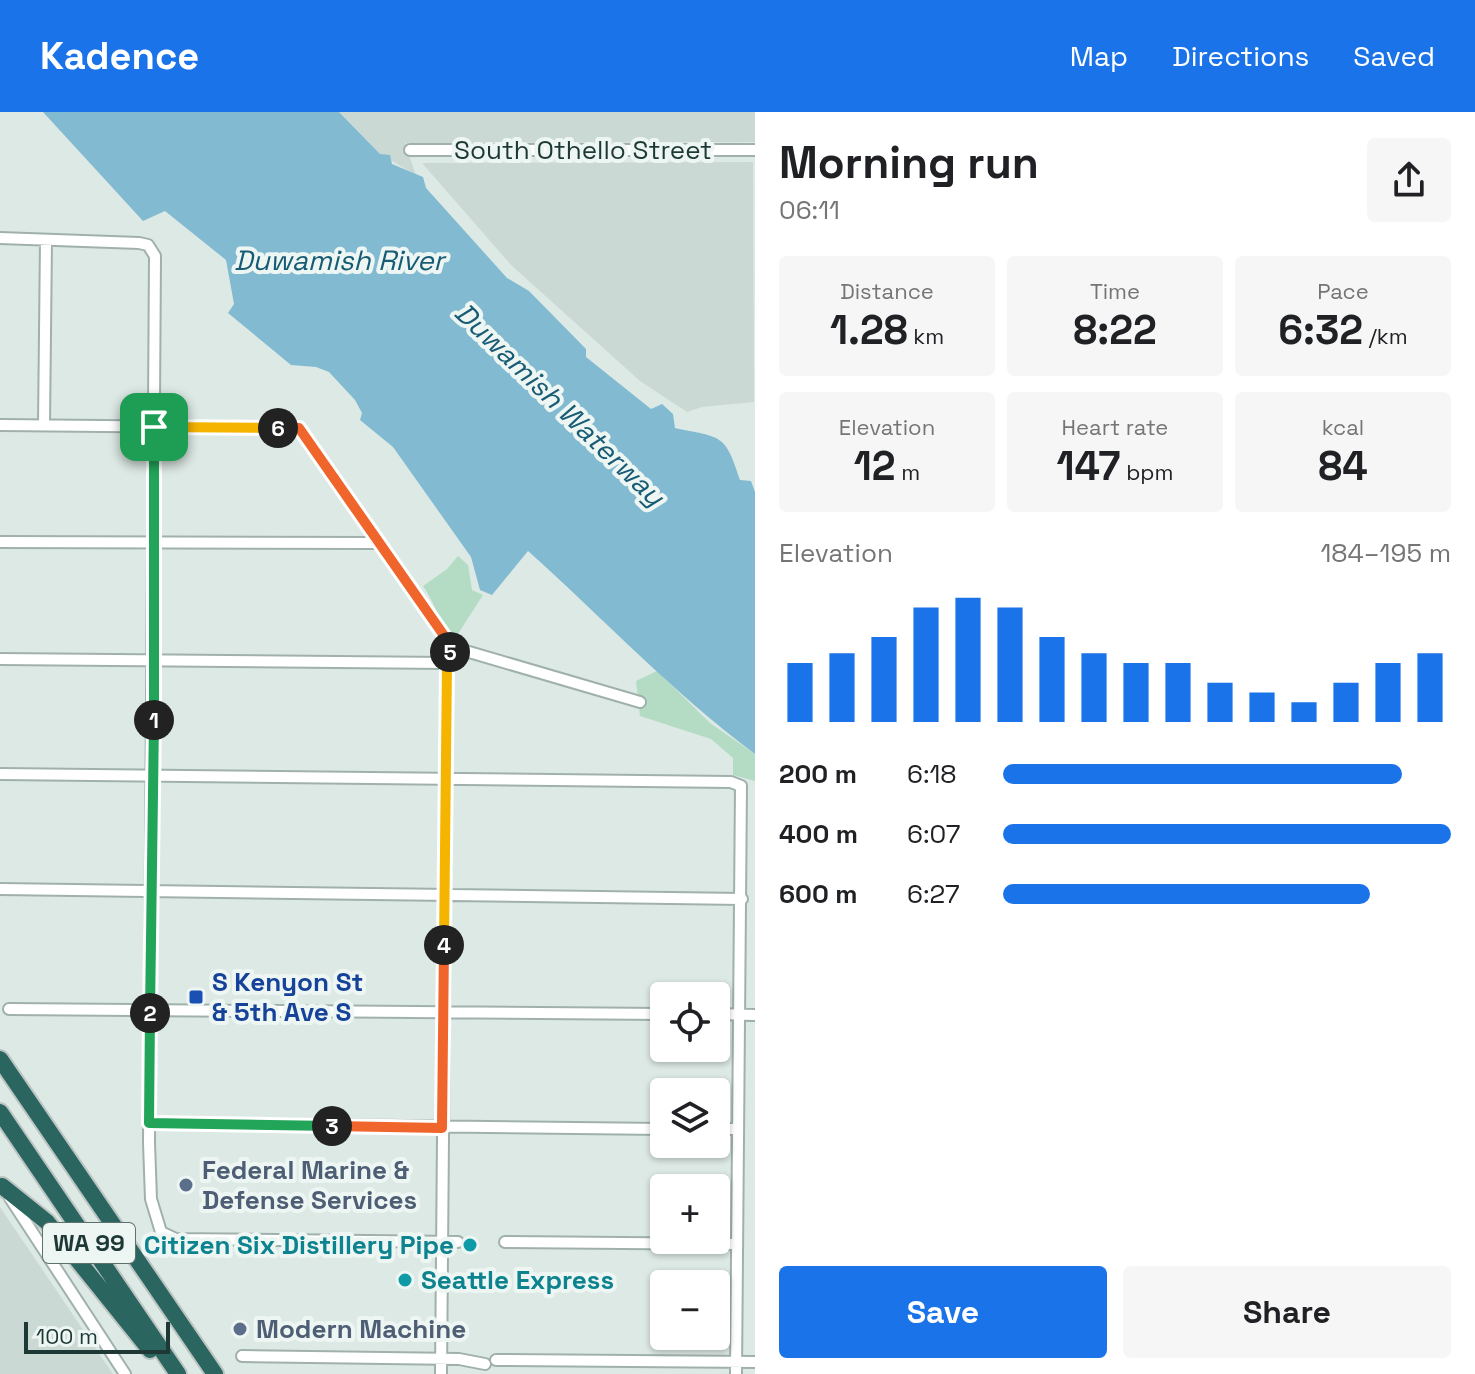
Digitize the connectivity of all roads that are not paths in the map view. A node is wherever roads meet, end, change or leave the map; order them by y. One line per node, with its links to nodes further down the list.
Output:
1 (410, 150): 2 (street, South Othello Street)
2 (755, 150)
3 (0, 238): 4 (street)
4 (46, 240): 6 (street); 7 (street)
5 (0, 425): 6 (street)
6 (44, 425): 7 (street)
7 (154, 427): 9 (street); 10 (street)
8 (0, 542): 9 (street)
9 (154, 543): 10 (street); 13 (street)
10 (376, 543): 11 (street)
11 (452, 647): 14 (street); 15 (street)
12 (0, 659): 13 (street)
13 (154, 662): 14 (street); 17 (street)
14 (447, 663): 18 (street)
15 (640, 702)
16 (0, 774): 17 (street)
17 (153, 776): 18 (street); 20 (street)
18 (447, 779): 21 (street); 22 (street)
19 (0, 889): 20 (street)
20 (152, 892): 21 (street); 24 (street)
21 (445, 895): 22 (street); 25 (street)
22 (742, 899): 28 (street)
23 (9, 1009): 24 (street)
24 (149, 1010): 25 (street); 32 (street)
25 (444, 1011): 26 (street); 33 (street)
26 (650, 1014)
27 (730, 1014): 28 (street)
28 (739, 1014): 29 (street); 36 (street)
29 (755, 1015)
30 (0, 1059): 49 (highway, WA 99)
31 (0, 1112): 48 (highway, WA 99)
32 (149, 1123): 33 (street); 38 (street)
33 (442, 1128): 34 (street); 38 (street)
34 (650, 1129)
35 (730, 1129): 36 (street)
36 (738, 1129): 41 (street)
37 (1, 1184): 46 (street); 47 (highway)
38 (441, 1242): 39 (street); 43 (street)
39 (458, 1242)
40 (505, 1242): 41 (street)
41 (737, 1244): 44 (street)
42 (242, 1356): 43 (street)
43 (441, 1359): 44 (street); 50 (street)
44 (736, 1362): 45 (street); 51 (street)
45 (755, 1362)
46 (125, 1374)
47 (168, 1374)
48 (178, 1374)
49 (215, 1374)
50 (441, 1374)
51 (736, 1374)

